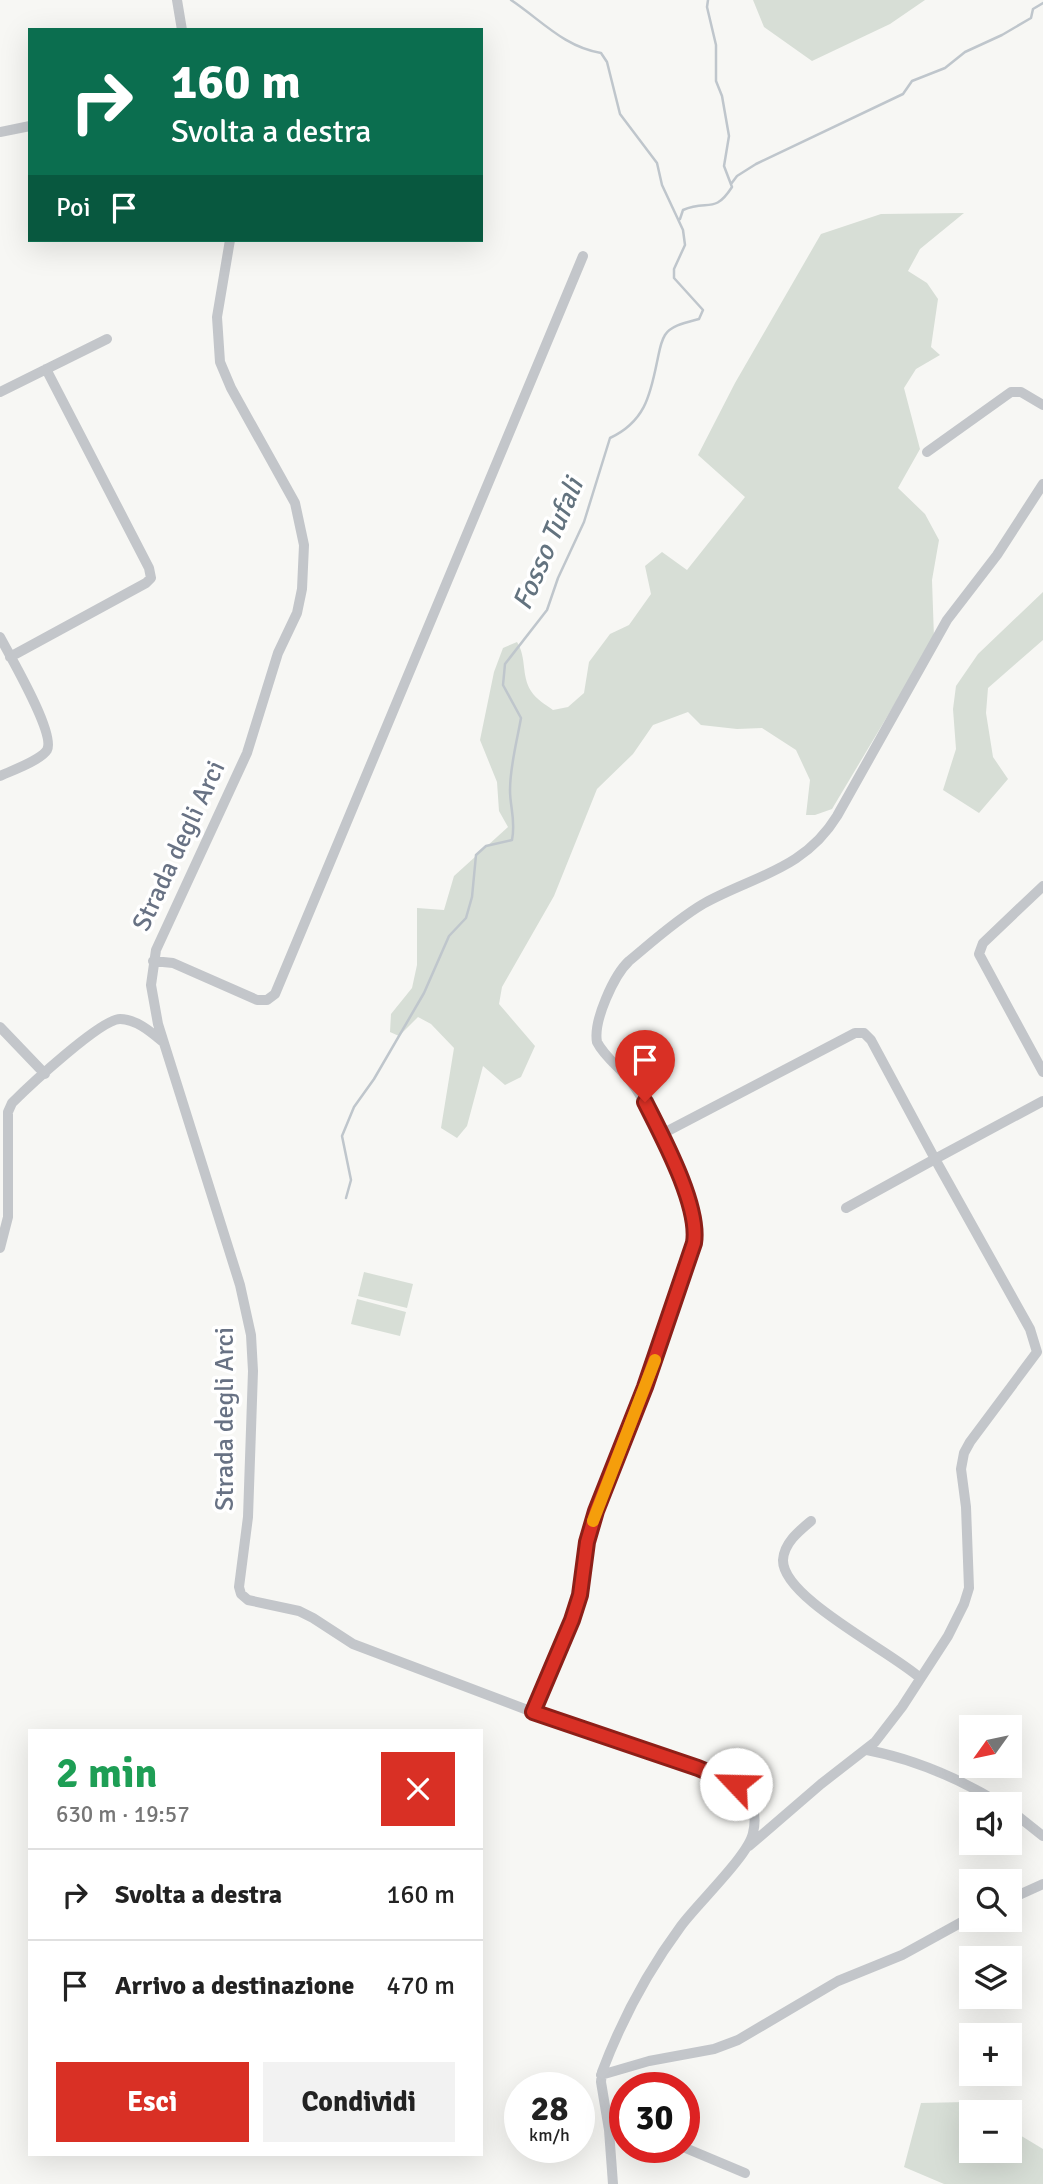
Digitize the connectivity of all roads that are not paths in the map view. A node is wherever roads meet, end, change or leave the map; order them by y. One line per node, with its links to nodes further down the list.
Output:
1 (177, 0): 2 (street)
2 (182, 28)
3 (28, 126): 4 (street)
4 (0, 132)
5 (230, 242): 17 (street, Strada degli Arci)
6 (583, 256): 17 (street)
7 (107, 339): 8 (street)
8 (46, 369): 9 (street); 14 (street)
9 (0, 392)
10 (1043, 405): 11 (street)
11 (927, 452)
12 (1043, 484): 23 (street)
13 (0, 637): 14 (street)
14 (10, 657): 15 (street)
15 (0, 776)
16 (1043, 886): 20 (street)
17 (153, 961): 19 (street, Strada degli Arci)
18 (0, 1027): 21 (street)
19 (163, 1042): 21 (street); 30 (street, Strada degli Arci)
20 (1043, 1072)
21 (45, 1074): 26 (street)
22 (1043, 1101): 24 (street)
23 (660, 1135): 24 (street); 30 (street)
24 (935, 1159): 25 (street); 27 (street)
25 (846, 1208)
26 (0, 1248)
27 (1040, 1350): 29 (street)
28 (811, 1521): 29 (street)
29 (920, 1678): 31 (street)
30 (533, 1712): 35 (street, Strada degli Arci)
31 (867, 1750): 32 (street); 35 (street)
32 (978, 1792)
33 (1022, 1819): 34 (street)
34 (1043, 1836)
35 (749, 1846): 39 (street)
36 (1043, 1884): 37 (street)
37 (1022, 1894)
38 (959, 1924): 39 (street)
39 (601, 2075): 40 (street)
40 (608, 2119): 43 (street)
41 (700, 2154): 42 (street)
42 (745, 2173)
43 (613, 2184)

